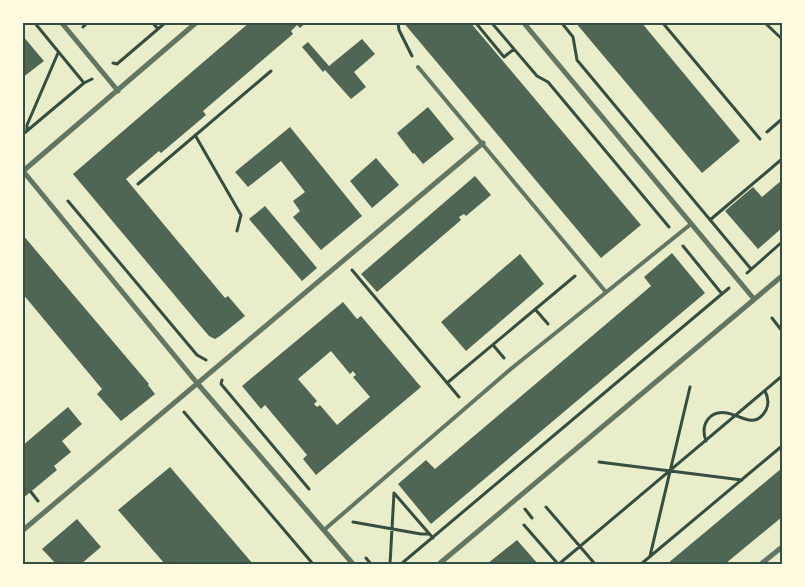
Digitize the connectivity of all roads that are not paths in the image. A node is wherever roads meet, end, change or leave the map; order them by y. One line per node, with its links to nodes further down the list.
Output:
1 (61, 22): 5 (street)
2 (197, 22): 5 (street)
3 (523, 22): 8 (street)
4 (418, 67): 6 (lane)
5 (118, 91): 7 (street)
6 (482, 143): 10 (lane); 12 (street)
7 (23, 171): 12 (street)
8 (692, 224): 10 (lane); 11 (street)
9 (782, 276): 11 (street)
10 (606, 291): 13 (lane)
11 (754, 299): 17 (street)
12 (197, 382): 13 (street); 14 (street)
13 (324, 530): 16 (street)
14 (22, 531)
15 (782, 546): 18 (street)
16 (353, 564)
17 (439, 564)
18 (761, 564)

